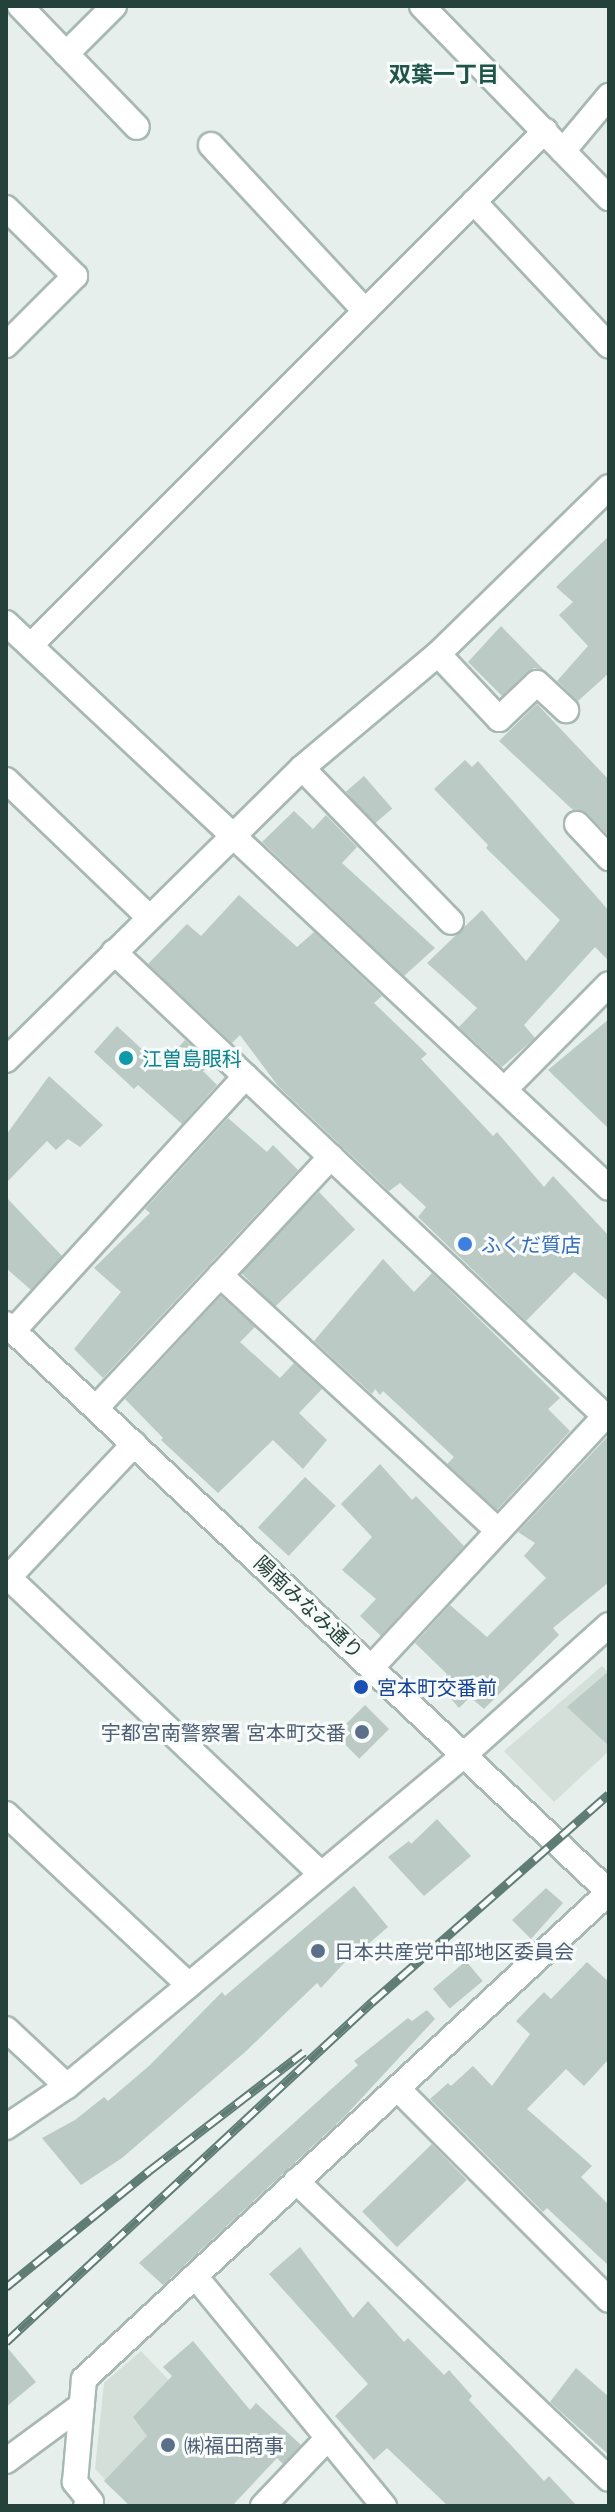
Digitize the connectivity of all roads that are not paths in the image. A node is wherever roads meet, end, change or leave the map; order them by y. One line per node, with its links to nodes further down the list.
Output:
1 (20, 6): 4 (street)
2 (114, 6): 4 (street)
3 (422, 6): 7 (street)
4 (66, 54): 6 (street)
5 (609, 96): 9 (street)
6 (137, 127)
7 (545, 131): 9 (street); 11 (street)
8 (211, 145): 13 (street)
9 (563, 151): 10 (street)
10 (609, 198)
11 (474, 202): 13 (street); 15 (street)
12 (6, 208): 14 (street)
13 (365, 311): 18 (street)
14 (6, 345)
15 (609, 346)
16 (609, 487): 19 (street)
17 (6, 623): 18 (street)
18 (31, 645): 24 (street)
19 (438, 654): 20 (street); 21 (street)
20 (566, 710)
21 (302, 768): 24 (street); 27 (street)
22 (6, 780): 26 (street)
23 (577, 824): 25 (street)
24 (233, 834): 26 (street); 32 (street)
25 (609, 858)
26 (149, 917): 28 (street)
27 (451, 922)
28 (114, 952): 30 (street); 31 (street)
29 (609, 984): 32 (street)
30 (12, 1043)
31 (246, 1076): 33 (street); 36 (street)
32 (506, 1088): 34 (street)
33 (331, 1157): 35 (street); 38 (street)
34 (609, 1188)
35 (220, 1275): 37 (street); 40 (street)
36 (9, 1327): 37 (street, 陽南みなみ通り)
37 (96, 1408): 39 (street, 陽南みなみ通り)
38 (607, 1418): 40 (street)
39 (134, 1444): 41 (street); 43 (street, 陽南みなみ通り)
40 (498, 1531): 43 (street)
41 (7, 1577): 46 (street)
42 (609, 1625): 44 (street)
43 (372, 1667): 44 (street, 陽南みなみ通り)
44 (465, 1754): 46 (street); 47 (street, 陽南みなみ通り)
45 (6, 1814): 48 (street)
46 (321, 1874): 48 (street)
47 (609, 1892): 51 (street)
48 (189, 1985): 50 (street)
49 (6, 2029): 50 (street)
50 (67, 2086): 52 (street)
51 (398, 2089): 53 (street); 55 (street)
52 (6, 2127)
53 (296, 2181): 54 (street); 59 (street)
54 (195, 2276): 56 (street); 57 (street)
55 (609, 2300)
56 (82, 2405): 58 (street); 60 (street)
57 (328, 2438): 61 (street); 62 (street)
58 (6, 2461)
59 (609, 2479)
60 (91, 2505)
61 (263, 2506)
62 (384, 2506)

